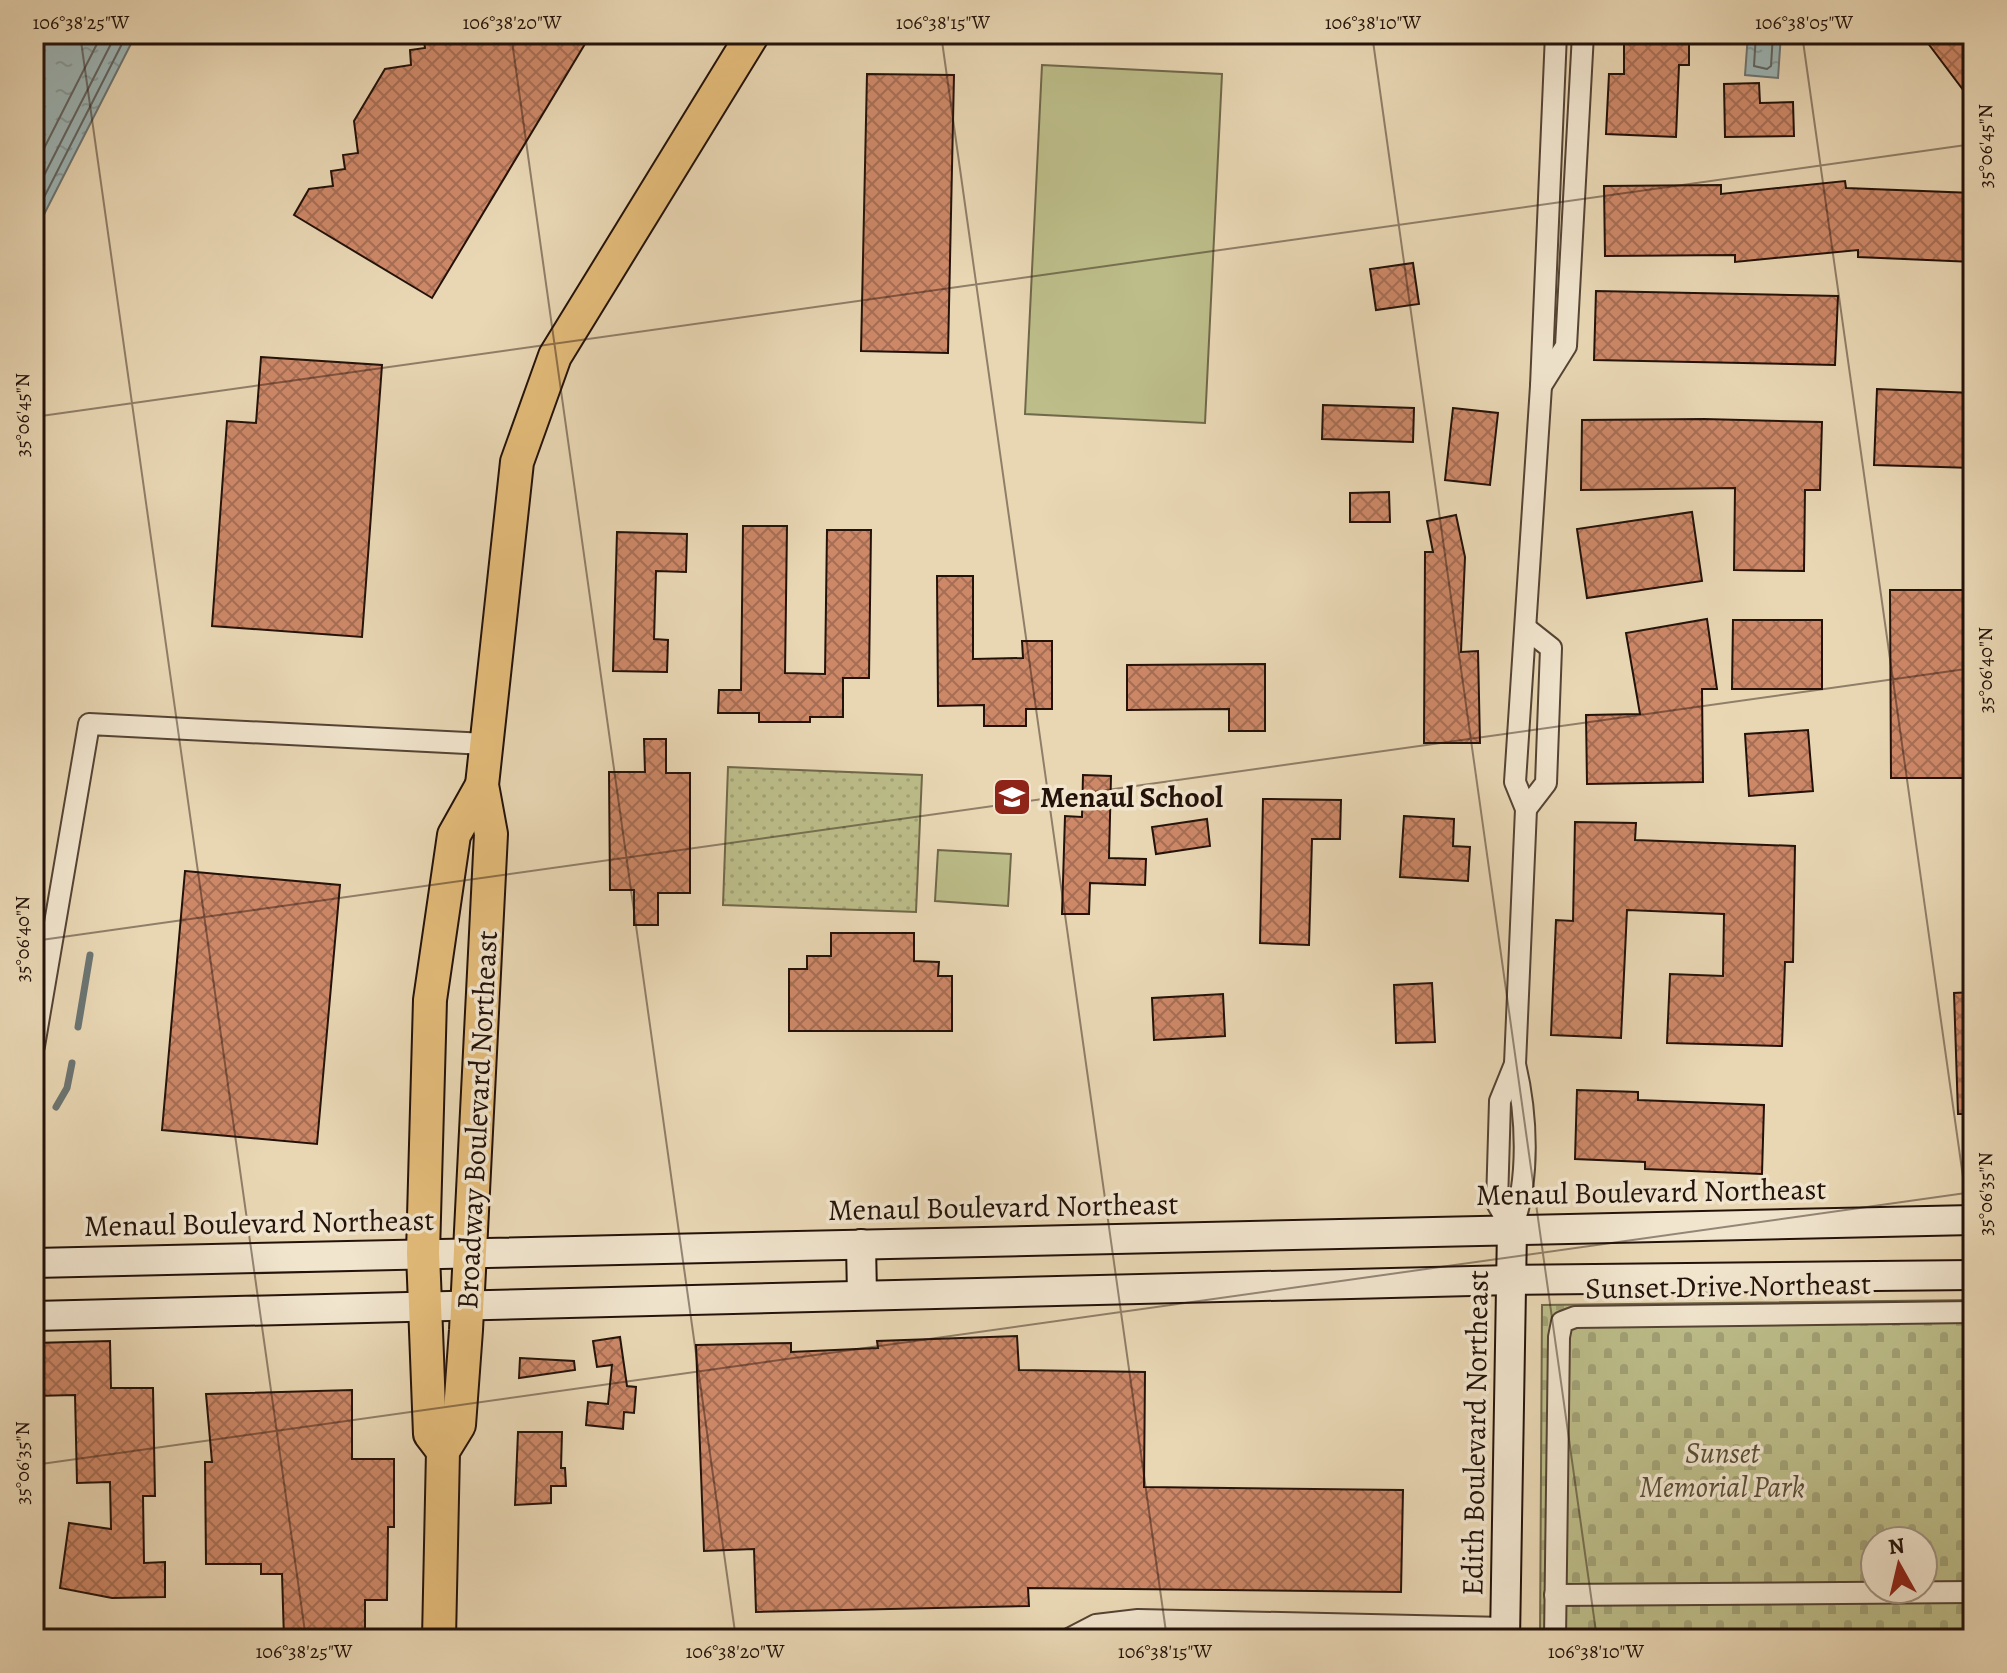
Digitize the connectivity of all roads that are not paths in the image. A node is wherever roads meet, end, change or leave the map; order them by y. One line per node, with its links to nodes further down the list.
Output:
1 (753, 34): 6 (main road, Broadway Boulevard Northeast)
2 (1556, 34): 4 (street, Edith Boulevard Northeast)
3 (1583, 34): 4 (street, Edith Boulevard Northeast)
4 (1541, 386): 5 (street, Edith Boulevard Northeast)
5 (1527, 629): 8 (street, Edith Boulevard Northeast); 8 (street, Edith Boulevard Northeast)
6 (486, 744): 7 (main road, Broadway Boulevard Northeast); 9 (street)
7 (482, 785): 13 (main road, Broadway Boulevard Northeast); 14 (main road, Broadway Boulevard Northeast)
8 (1526, 809): 11 (street, Edith Boulevard Northeast)
9 (34, 1046)
10 (1973, 1220): 11 (main road, Menaul Boulevard Northeast)
11 (1512, 1229): 12 (main road, Menaul Boulevard Northeast); 17 (main road, Edith Boulevard Northeast)
12 (861, 1244): 14 (main road, Menaul Boulevard Northeast); 18 (main road)
13 (423, 1253): 14 (main road, Menaul Boulevard Northeast); 15 (main road, Menaul Boulevard Northeast); 20 (main road, Broadway Boulevard Northeast)
14 (471, 1253): 19 (main road, Broadway Boulevard Northeast)
15 (34, 1263)
16 (1973, 1275): 17 (main road)
17 (1512, 1280): 18 (main road); 26 (main road, Edith Boulevard Northeast)
18 (862, 1295): 19 (main road)
19 (468, 1304): 20 (main road); 23 (main road, Broadway Boulevard Northeast)
20 (425, 1305): 22 (main road); 23 (main road, Broadway Boulevard Northeast)
21 (1973, 1312): 25 (street, Sunset Drive Northeast)
22 (34, 1316)
23 (443, 1451): 27 (main road, Broadway Boulevard Northeast)
24 (1973, 1592): 25 (street)
25 (1555, 1595): 29 (street, Sunset Drive Northeast)
26 (1505, 1634): 28 (street)
27 (439, 1639)
28 (1069, 1639)
29 (1555, 1639)

